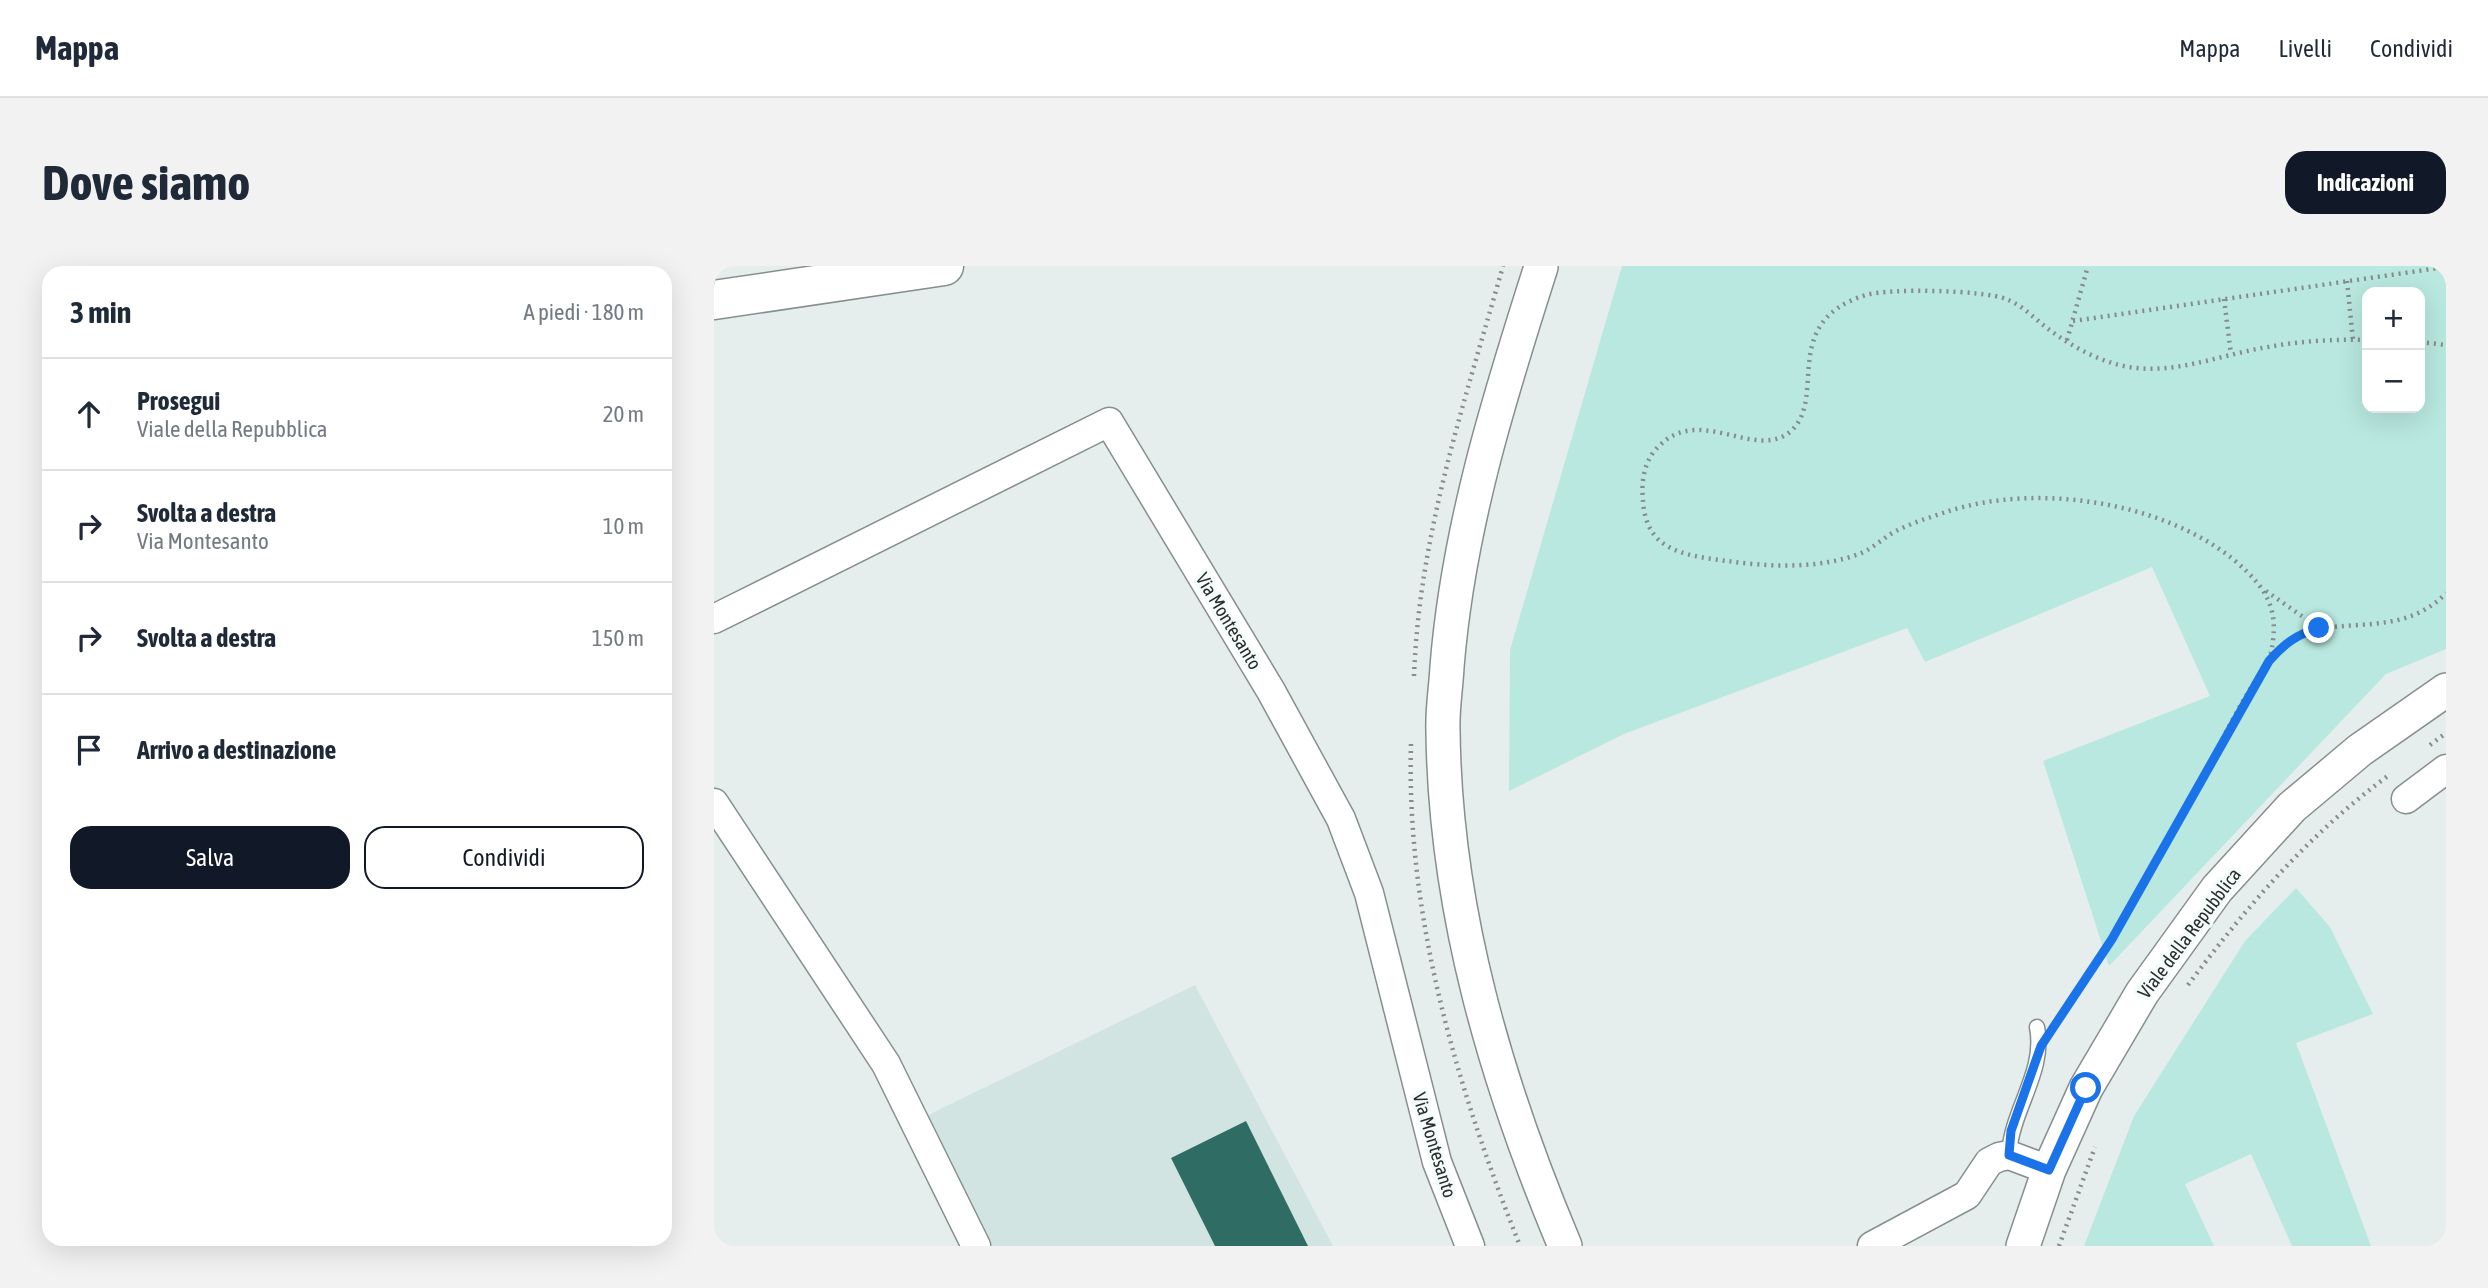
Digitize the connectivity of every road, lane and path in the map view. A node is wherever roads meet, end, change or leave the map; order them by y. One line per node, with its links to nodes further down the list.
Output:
1 (944, 266): 7 (highway)
2 (2088, 266): 8 (path)
3 (1541, 267): 35 (street)
4 (2446, 267): 5 (path)
5 (2347, 281): 6 (path); 10 (path)
6 (2224, 299): 8 (path); 14 (path)
7 (714, 300)
8 (2073, 321): 9 (path)
9 (2067, 340): 14 (path); 15 (path)
10 (2353, 340): 11 (path); 14 (path)
11 (2362, 340)
12 (2425, 343): 13 (path)
13 (2446, 345)
14 (2231, 354)
15 (2266, 591): 18 (path); 19 (path)
16 (2446, 593): 18 (path)
17 (714, 619): 34 (street, Via Montesanto)
18 (2319, 628): 19 (path)
19 (2269, 661): 29 (path)
20 (2446, 690): 32 (street, Viale della Repubblica)
21 (2446, 733): 22 (path)
22 (2424, 749)
23 (2446, 769): 25 (street)
24 (2391, 773): 27 (path)
25 (2406, 800)
26 (714, 803): 33 (street)
27 (2187, 987)
28 (2037, 1027): 29 (lane)
29 (2041, 1046): 31 (lane)
30 (2096, 1145): 38 (path)
31 (2009, 1155): 32 (street); 36 (street)
32 (2049, 1170): 37 (street, Viale della Repubblica)
33 (976, 1246)
34 (1470, 1246)
35 (1565, 1246)
36 (1872, 1246)
37 (2023, 1246)
38 (2059, 1246)

